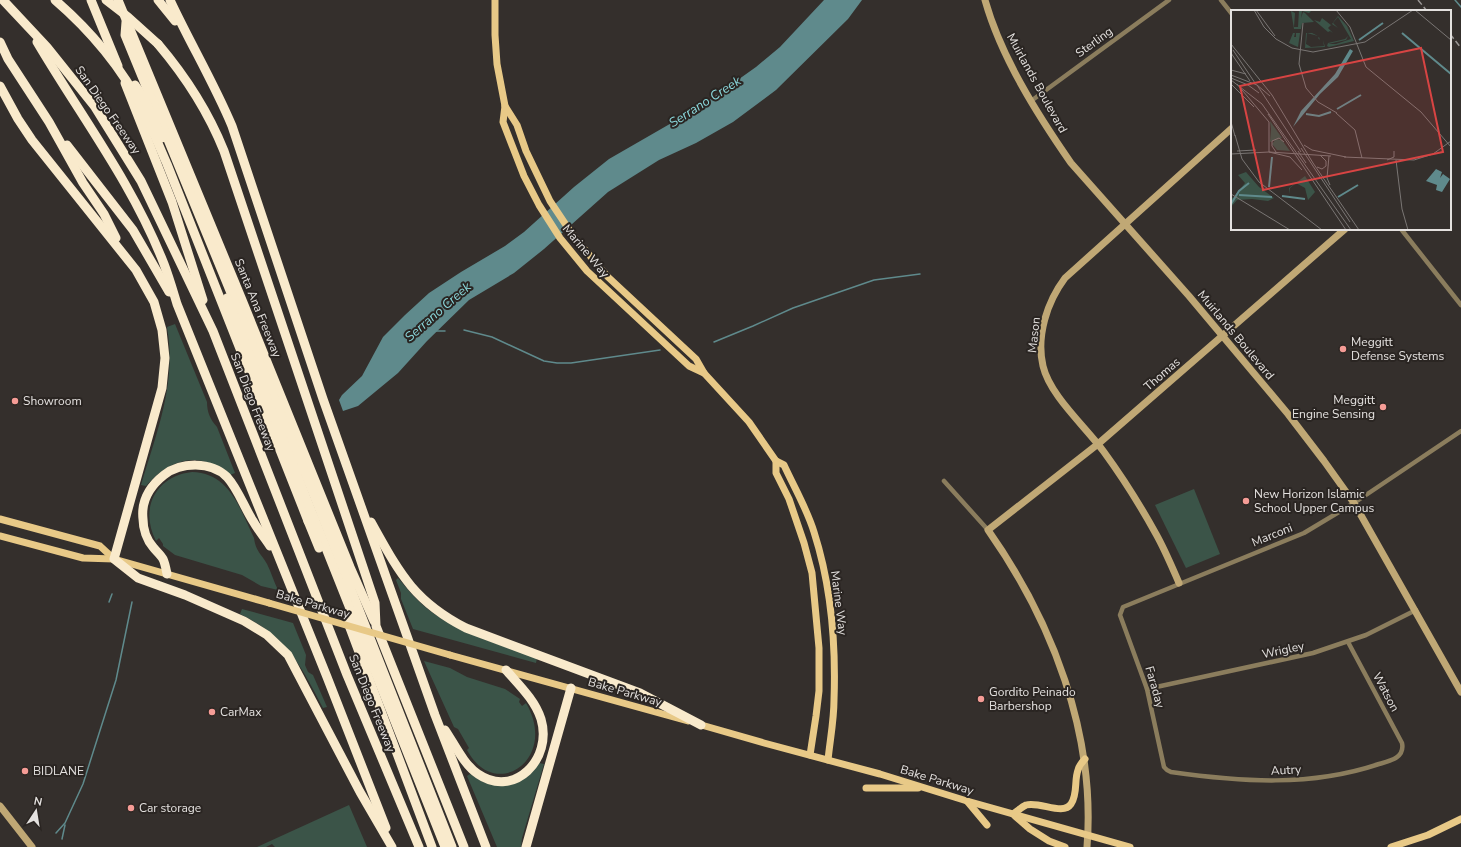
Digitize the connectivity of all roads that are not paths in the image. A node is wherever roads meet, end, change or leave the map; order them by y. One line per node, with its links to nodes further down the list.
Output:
1 (3, 0): 15 (highway, San Diego Freeway)
2 (55, 0): 39 (highway, bridge)
3 (64, 0): 39 (highway, bridge)
4 (91, 0): 29 (highway)
5 (106, 0): 48 (highway, bridge)
6 (118, 0): 14 (highway, Santa Ana Freeway)
7 (158, 0): 16 (highway)
8 (170, 0): 16 (highway)
9 (494, 0): 20 (main road, Marine Way)
10 (985, 0): 19 (street, Muirlands Boulevard)
11 (1169, 0): 19 (street, Sterling)
12 (1221, 0): 13 (street)
13 (1231, 13)
14 (126, 22): 48 (highway, Santa Ana Freeway); 74 (highway)
15 (26, 23): 27 (highway); 29 (highway, San Diego Freeway)
16 (186, 35): 36 (highway)
17 (0, 42): 21 (highway)
18 (0, 86): 26 (highway)
19 (1031, 101): 23 (street, Muirlands Boulevard)
20 (505, 106): 31 (main road, Marine Way); 31 (main road, Marine Way)
21 (49, 122): 26 (highway); 27 (highway)
22 (1231, 129): 23 (street, Mason)
23 (1124, 225): 30 (street, Muirlands Boulevard); 33 (street, Mason)
24 (1345, 230): 30 (street, Thomas)
25 (1402, 230): 28 (street)
26 (126, 257): 42 (highway)
27 (177, 304): 43 (highway)
28 (1461, 305)
29 (213, 331): 71 (highway, San Diego Freeway)
30 (1222, 336): 33 (street, Thomas); 37 (street, Muirlands Boulevard)
31 (704, 373): 34 (main road, Marine Way)
32 (1461, 431): 37 (street, Marconi)
33 (1098, 444): 40 (street, Thomas); 45 (street, Mason)
34 (776, 461): 57 (main road, Marine Way); 59 (main road, Marine Way)
35 (944, 481): 40 (street)
36 (359, 500): 54 (highway); 55 (highway)
37 (1354, 503): 45 (street, Marconi); 46 (street, Muirlands Boulevard)
38 (0, 519): 42 (main road, Bake Parkway)
39 (311, 520): 72 (highway); 73 (highway)
40 (988, 530): 58 (street)
41 (0, 536): 42 (main road, Bake Parkway)
42 (114, 559): 44 (main road, Bake Parkway); 70 (highway)
43 (280, 561): 44 (highway); 70 (highway)
44 (166, 574): 50 (main road, Bake Parkway, bridge)
45 (1179, 583): 47 (street, Marconi)
46 (1416, 610): 49 (street, Wrigley); 53 (street, Muirlands Boulevard)
47 (1121, 611): 52 (street, Faraday)
48 (376, 626): 75 (highway)
49 (1348, 642): 52 (street, Wrigley); 56 (street, Watson)
50 (506, 670): 51 (main road, Bake Parkway); 54 (highway)
51 (571, 688): 55 (main road, Bake Parkway); 77 (highway)
52 (1147, 689): 60 (street, Faraday)
53 (1461, 692)
54 (435, 715): 76 (highway)
55 (701, 725): 57 (main road, Bake Parkway)
56 (1402, 752): 60 (street, Autry)
57 (810, 755): 59 (main road, Bake Parkway)
58 (1084, 759): 65 (main road); 68 (street)
59 (828, 760): 62 (main road, Bake Parkway)
60 (1167, 770)
61 (866, 788): 62 (main road)
62 (927, 788): 63 (main road, Bake Parkway)
63 (967, 801): 65 (main road, Bake Parkway); 67 (main road)
64 (0, 806): 69 (street)
65 (1013, 814): 68 (main road, Bake Parkway); 78 (main road)
66 (1461, 819): 81 (main road)
67 (987, 825)
68 (1088, 835): 79 (street); 80 (main road, Bake Parkway)
69 (32, 847)
70 (393, 847)
71 (419, 847)
72 (432, 847)
73 (445, 847)
74 (452, 847)
75 (464, 847)
76 (486, 847)
77 (526, 847)
78 (1065, 847)
79 (1087, 847)
80 (1130, 847)
81 (1391, 847)

